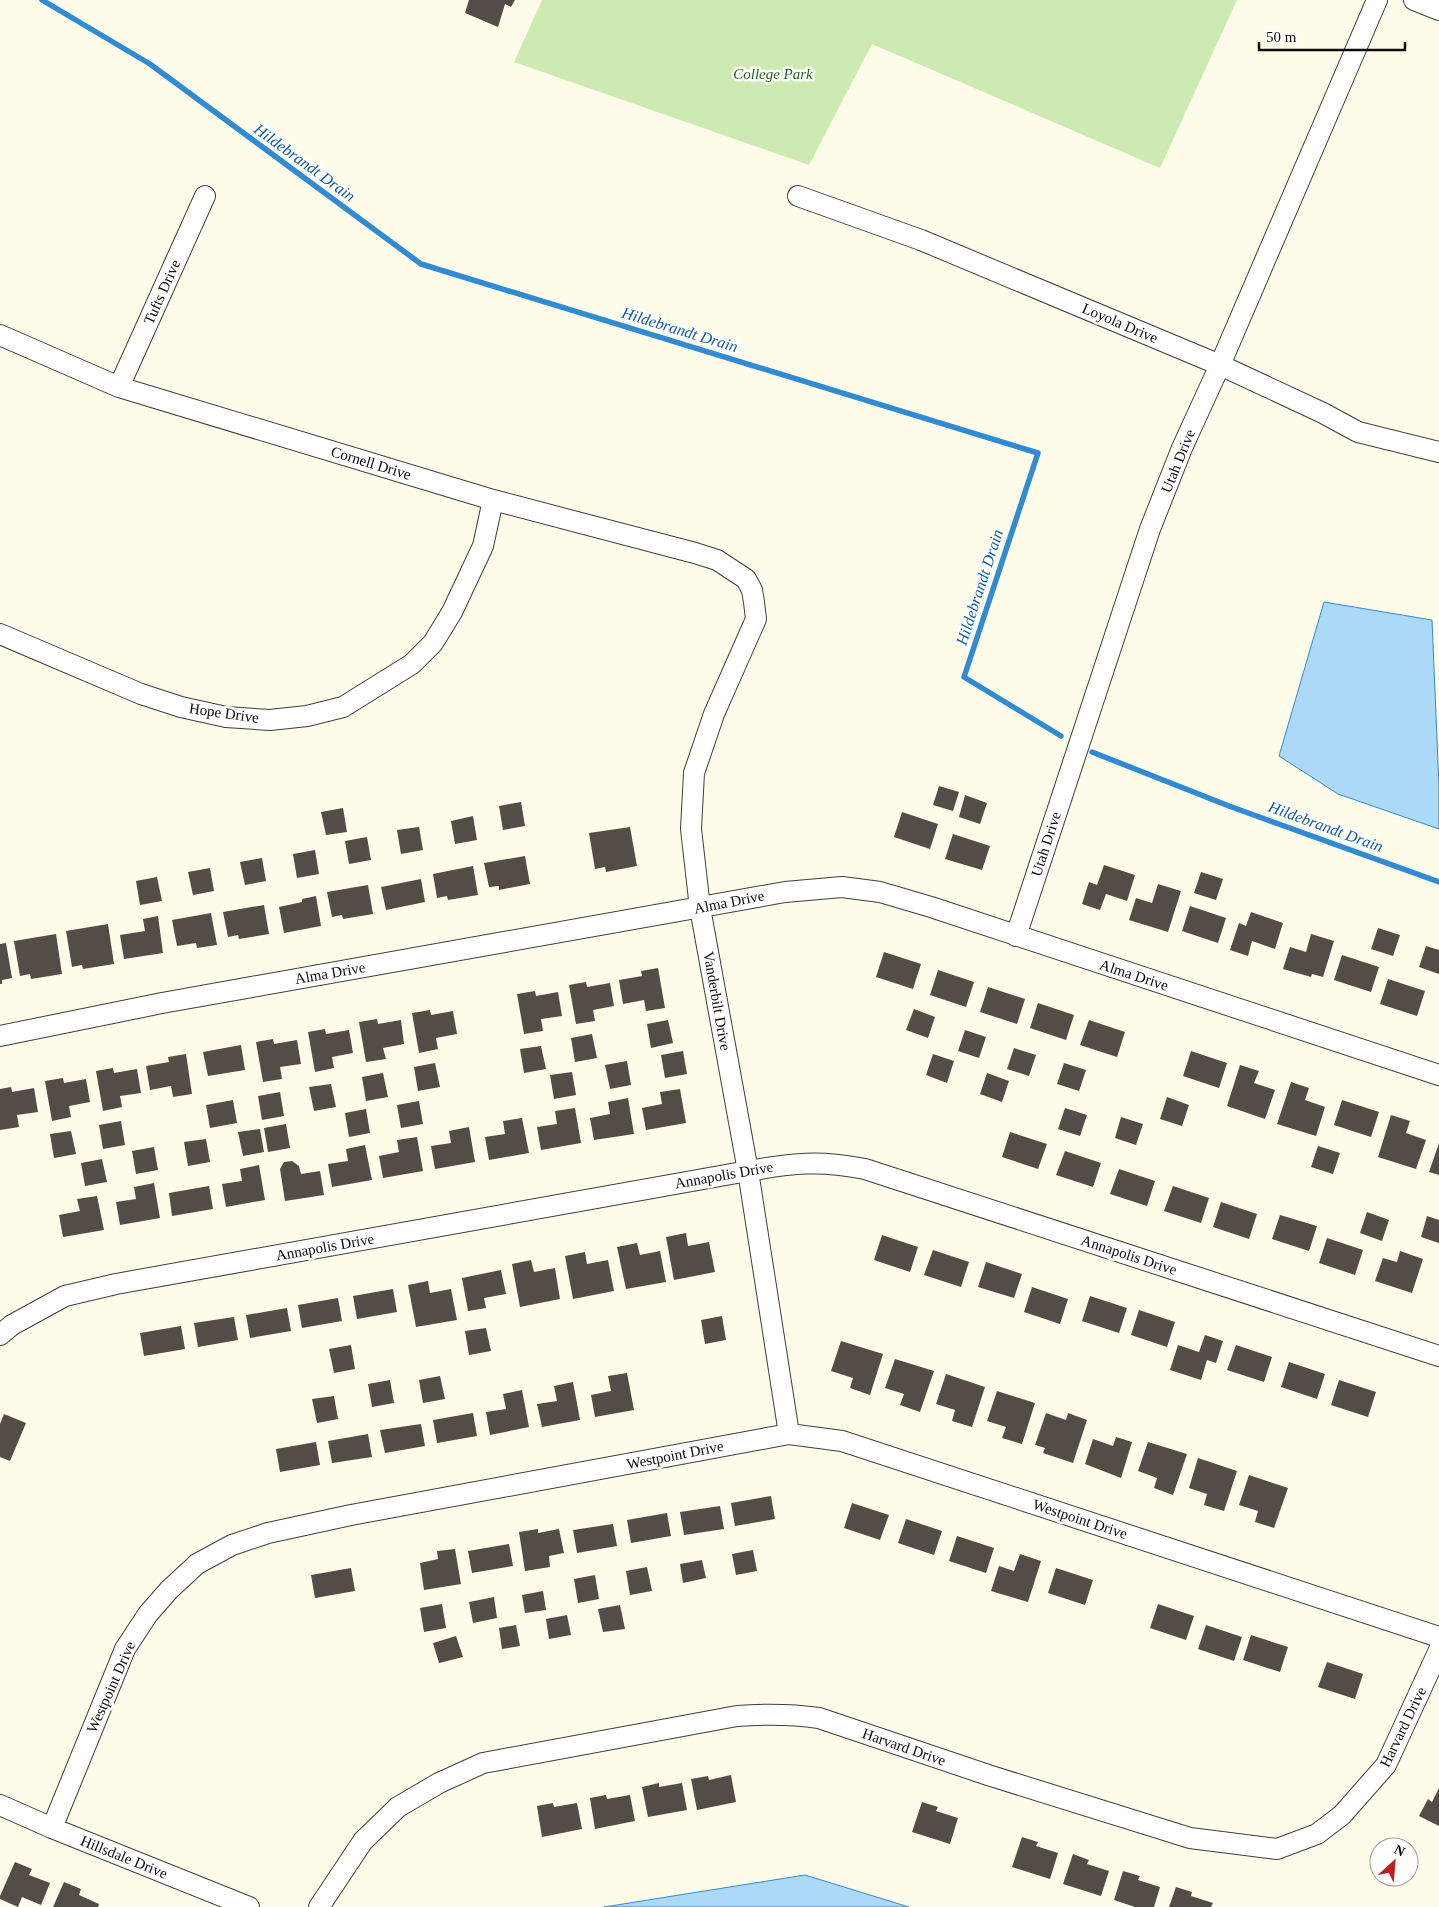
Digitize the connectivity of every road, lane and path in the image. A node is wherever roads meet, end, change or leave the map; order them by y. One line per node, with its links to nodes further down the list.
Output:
1 (1377, 0): 7 (street, Utah Drive)
2 (1414, 0): 3 (street)
3 (1439, 10)
4 (205, 196): 8 (street, Tufts Drive)
5 (798, 196): 7 (street, Loyola Drive)
6 (0, 335): 8 (street, Cornell Drive)
7 (1220, 365): 9 (street, Loyola Drive); 14 (street, Utah Drive)
8 (119, 388): 10 (street, Cornell Drive)
9 (1439, 452)
10 (493, 500): 11 (street, Cornell Drive); 12 (street, Hope Drive)
11 (746, 579): 13 (street, Vanderbilt Drive)
12 (0, 634)
13 (700, 908): 14 (street, Alma Drive); 15 (street, Alma Drive); 17 (street, Vanderbilt Drive)
14 (1016, 936): 16 (street, Alma Drive)
15 (0, 1036)
16 (1439, 1075)
17 (748, 1171): 18 (street, Annapolis Drive); 19 (street, Annapolis Drive); 20 (street, Vanderbilt Drive)
18 (0, 1335)
19 (1439, 1356)
20 (789, 1434): 21 (street, Westpoint Drive); 24 (street, Westpoint Drive)
21 (1439, 1637)
22 (1439, 1650): 26 (street, Harvard Drive)
23 (0, 1805): 24 (street, Hillsdale Drive)
24 (52, 1828): 25 (street, Hillsdale Drive)
25 (249, 1907)
26 (319, 1907)

